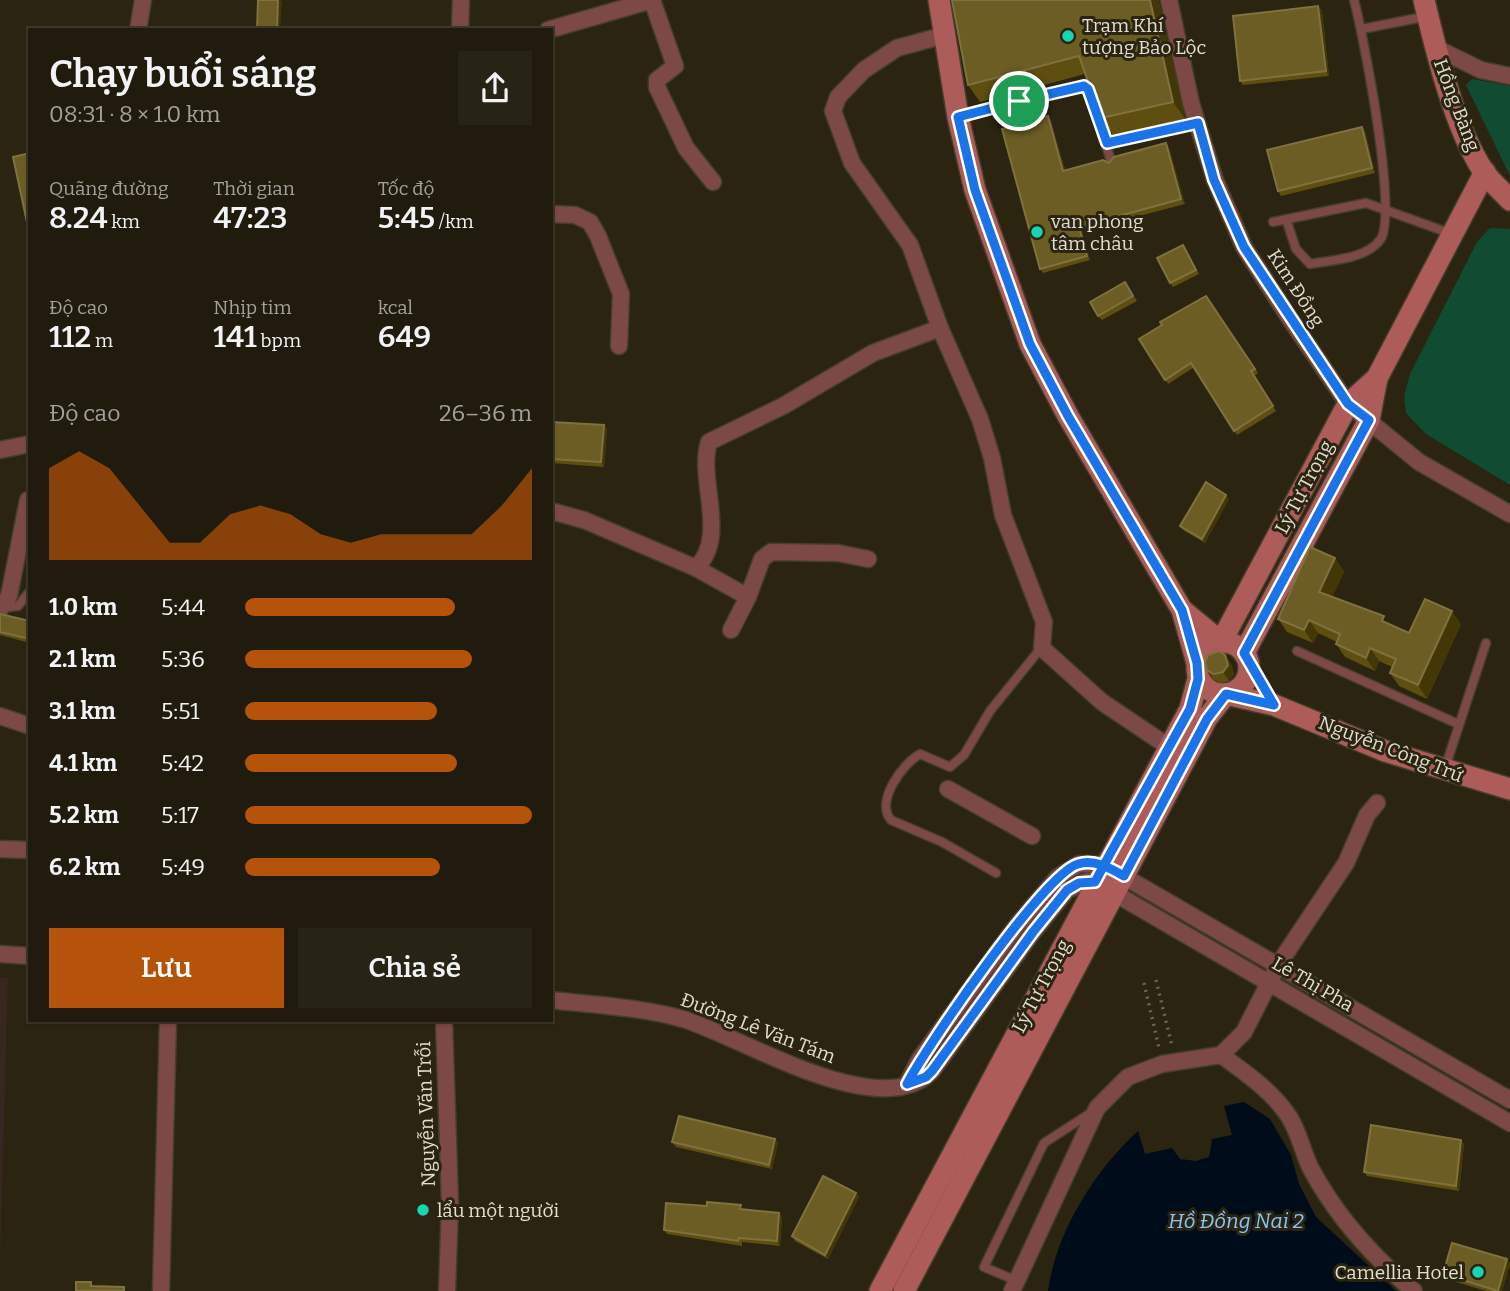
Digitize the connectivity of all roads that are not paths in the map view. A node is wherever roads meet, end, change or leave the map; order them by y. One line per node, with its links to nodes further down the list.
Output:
1 (143, 0): 8 (street)
2 (461, 0): 9 (street)
3 (652, 0): 10 (street); 20 (street)
4 (939, 0): 12 (street)
5 (1169, 0): 16 (street, Kim Đồng)
6 (1354, 0): 11 (lane)
7 (1426, 8): 11 (lane); 13 (street, Hồng Bàng)
8 (138, 28)
9 (460, 28)
10 (553, 29)
11 (1362, 29): 22 (lane)
12 (945, 35): 15 (street); 27 (street)
13 (1436, 48): 14 (street); 19 (street, Hồng Bàng)
14 (1510, 76)
15 (958, 117): 17 (lane); 42 (street)
16 (1198, 123): 17 (lane); 30 (street, Kim Đồng)
17 (1107, 143): 18 (lane)
18 (1111, 161)
19 (1485, 172): 21 (street, Hồng Bàng); 26 (street, Lý Tự Trọng)
20 (713, 182)
21 (1510, 200)
22 (1385, 207): 24 (lane); 24 (lane); 26 (lane)
23 (553, 214): 28 (street)
24 (1286, 219): 25 (lane)
25 (1273, 222)
26 (1452, 234): 29 (street, Lý Tự Trọng)
27 (940, 328): 38 (street); 46 (street)
28 (619, 346)
29 (1377, 378): 30 (street, Lý Tự Trọng); 31 (street, Lý Tự Trọng)
30 (1348, 404): 31 (street, Kim Đồng); 44 (street, Lý Tự Trọng)
31 (1369, 420): 36 (street, Kim Đồng); 48 (street, Lý Tự Trọng)
32 (28, 444): 33 (street)
33 (0, 450)
34 (28, 500): 41 (street)
35 (553, 512): 38 (street)
36 (1510, 514)
37 (868, 559): 40 (street)
38 (696, 568): 40 (street)
39 (28, 594): 41 (lane)
40 (748, 597): 43 (street)
41 (1, 608)
42 (1182, 610): 44 (street); 49 (street)
43 (731, 630)
44 (1221, 642): 48 (street); 49 (street)
45 (1486, 643): 53 (lane)
46 (1042, 648): 55 (street); 63 (lane)
47 (1297, 651): 53 (lane)
48 (1246, 657): 50 (street); 51 (street)
49 (1198, 671): 50 (street); 55 (street, Lý Tự Trọng)
50 (1226, 694): 51 (street, Nguyễn Công Trứ); 65 (street, Lý Tự Trọng)
51 (1274, 705): 56 (street, Nguyễn Công Trứ)
52 (0, 716): 54 (street)
53 (1458, 724): 56 (lane)
54 (28, 725)
55 (1169, 747): 64 (street, Lý Tự Trọng)
56 (1444, 771): 58 (street, Nguyễn Công Trứ)
57 (948, 789): 60 (street)
58 (1510, 789)
59 (1377, 803): 68 (street)
60 (1032, 836)
61 (0, 849): 62 (street)
62 (28, 850)
63 (996, 873)
64 (1100, 874): 65 (street, Lê Thị Pha); 70 (street, Đường Lê Văn Tám); 80 (street, Lý Tự Trọng)
65 (1119, 885): 68 (street); 69 (street, Lê Thị Pha); 81 (street, Lý Tự Trọng)
66 (0, 954): 67 (street)
67 (28, 956)
68 (1278, 965): 69 (street); 74 (street)
69 (1270, 983): 73 (street); 76 (street, Lê Thị Pha)
70 (553, 1000)
71 (168, 1022): 78 (street)
72 (444, 1022): 79 (street, Nguyễn Văn Trỗi)
73 (1221, 1055): 75 (street); 82 (street)
74 (1510, 1100)
75 (1097, 1108): 77 (street); 77 (lane)
76 (1510, 1123)
77 (1014, 1286)
78 (161, 1291)
79 (447, 1291)
80 (880, 1291)
81 (904, 1291)
82 (1415, 1291)

